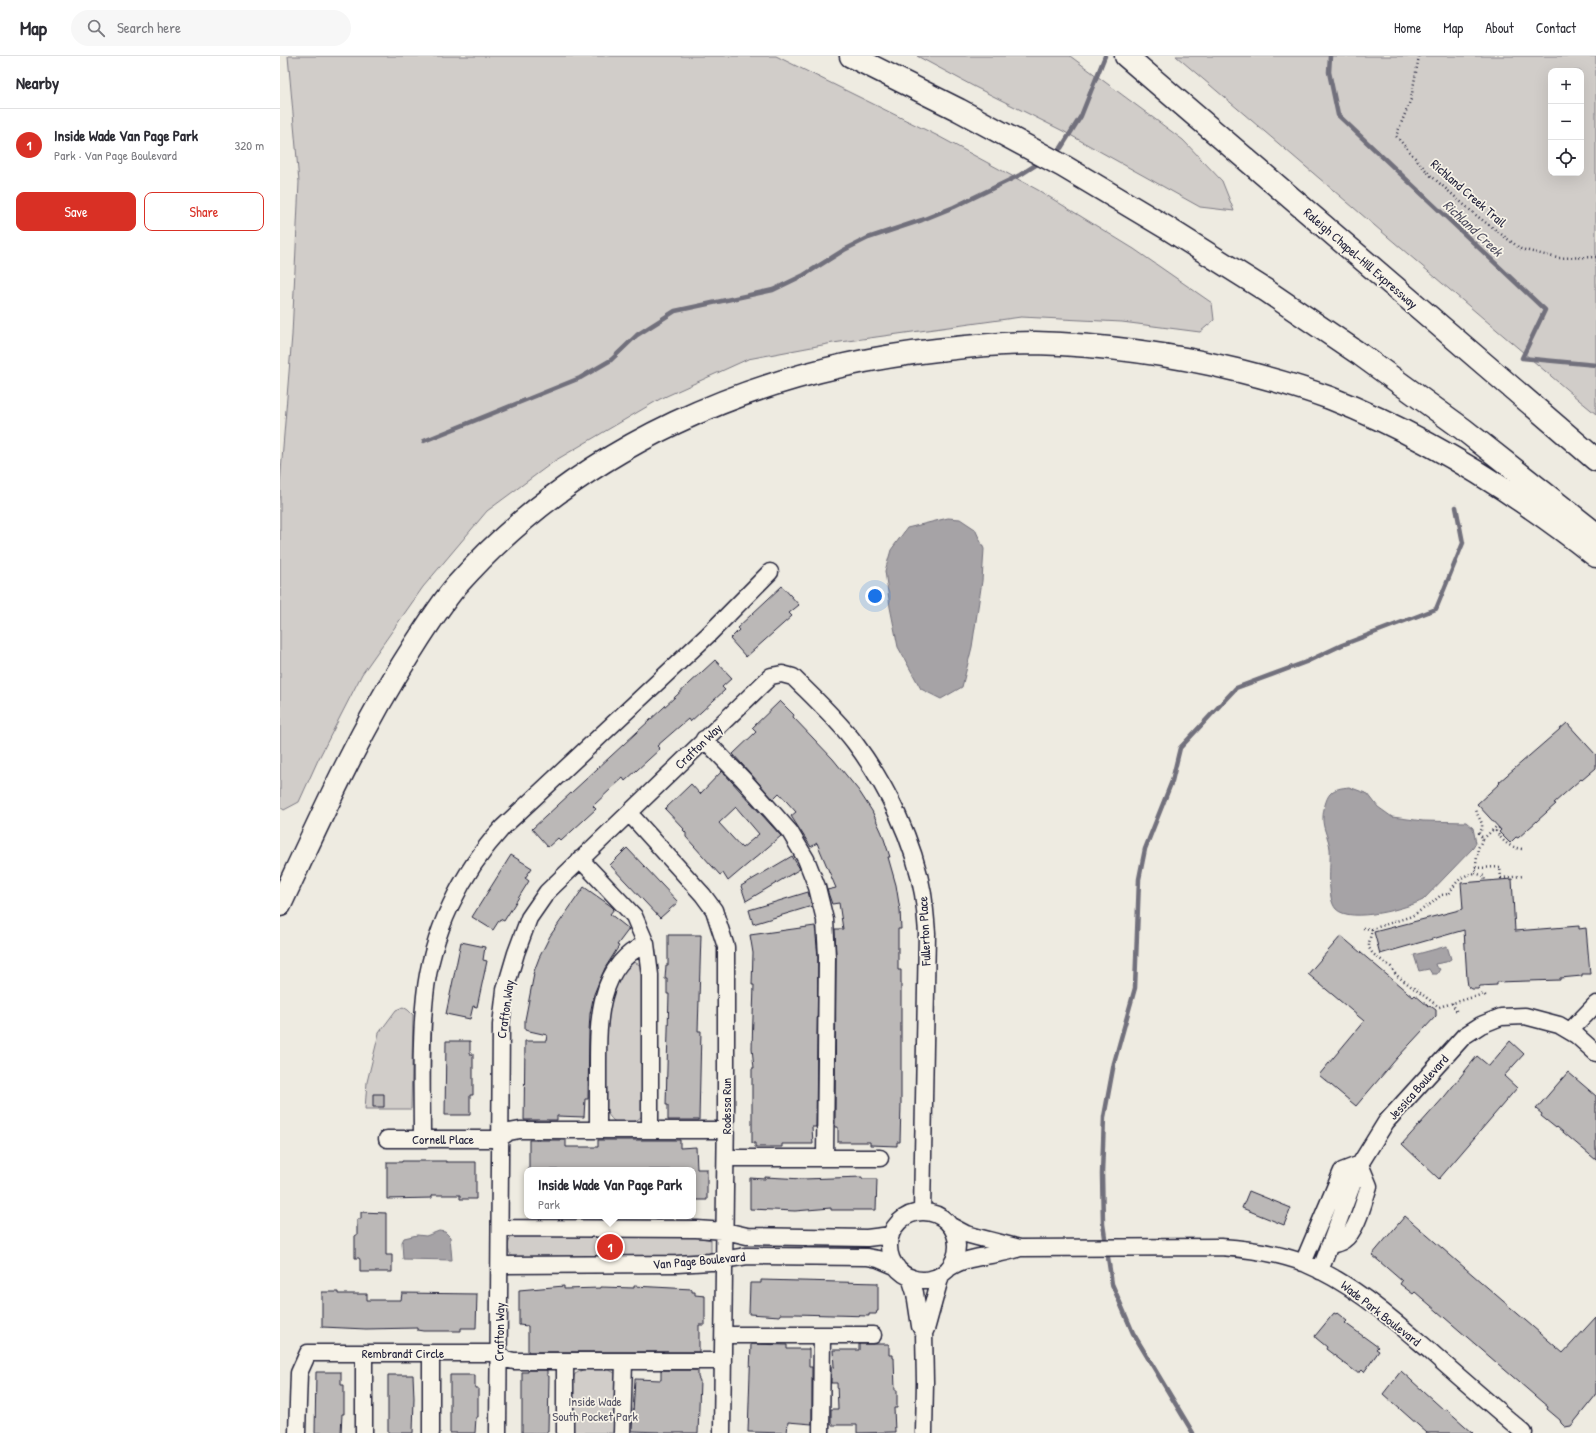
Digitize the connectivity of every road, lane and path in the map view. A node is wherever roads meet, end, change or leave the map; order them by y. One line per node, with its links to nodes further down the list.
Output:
1 (851, 56): 6 (highway)
2 (1126, 56): 5 (highway, Raleigh Chapel–Hill Expressway)
3 (1419, 56): 4 (path, Richland Creek Trail)
4 (1596, 257)
5 (1596, 460)
6 (1596, 534)
7 (1596, 556): 20 (highway)
8 (770, 572): 34 (street)
9 (782, 674): 10 (street, Crafton Way); 41 (street, Fullerton Place)
10 (704, 739): 12 (street, Crafton Way); 37 (street)
11 (1476, 808): 13 (path)
12 (629, 813): 15 (street, Crafton Way); 32 (street, Rodessa Run)
13 (1483, 839): 14 (path); 16 (path)
14 (1522, 849)
15 (580, 859): 23 (street); 35 (street, Crafton Way)
16 (1475, 868): 17 (path); 18 (path)
17 (1474, 873): 19 (path); 22 (path)
18 (1524, 876)
19 (1485, 881)
20 (280, 905)
21 (1363, 928): 22 (path)
22 (1372, 929): 25 (path)
23 (646, 944): 30 (street); 31 (street)
24 (1487, 998): 25 (path)
25 (1452, 1003): 27 (path)
26 (1596, 1004): 28 (street)
27 (1457, 1012)
28 (1570, 1032): 29 (street, Jessica Boulevard); 39 (street, Jessica Boulevard)
29 (1596, 1053)
30 (598, 1130): 31 (street); 35 (street)
31 (650, 1130): 32 (street)
32 (726, 1130): 36 (street, Rodessa Run)
33 (387, 1139): 34 (street, Cornell Place)
34 (422, 1139): 35 (street, Cornell Place)
35 (499, 1140): 45 (street, Crafton Way)
36 (726, 1158): 37 (street); 46 (street, Rodessa Run)
37 (825, 1158): 38 (street)
38 (880, 1158)
39 (1360, 1164): 40 (street); 42 (street, Jessica Boulevard); 43 (street)
40 (1324, 1210): 42 (street); 51 (street)
41 (922, 1212): 44 (street); 47 (street)
42 (1340, 1216): 43 (street); 48 (street, Jessica Boulevard)
43 (1356, 1222): 48 (street)
44 (951, 1226): 49 (street, Wade Park Boulevard); 55 (street)
45 (500, 1228): 46 (street, Van Page Boulevard); 52 (street, Crafton Way)
46 (725, 1231): 47 (street, Van Page Boulevard); 50 (street, Rodessa Run)
47 (891, 1235): 53 (street)
48 (1329, 1246): 54 (street, Jessica Boulevard)
49 (1020, 1248): 51 (street, Wade Park Boulevard); 55 (street, Wade Park Boulevard)
50 (725, 1260): 52 (street, Van Page Boulevard); 53 (street, Van Page Boulevard); 58 (street, Rodessa Run)
51 (1303, 1263): 54 (street, Wade Park Boulevard)
52 (500, 1265): 63 (street, Crafton Way)
53 (896, 1267): 56 (street)
54 (1320, 1271): 76 (street, Wade Park Boulevard)
55 (945, 1272): 56 (street); 57 (street)
56 (910, 1277): 57 (street)
57 (924, 1333): 75 (street)
58 (724, 1336): 59 (street); 66 (street, Rodessa Run)
59 (822, 1336): 60 (street); 74 (street)
60 (873, 1336)
61 (364, 1353): 62 (street, Rembrandt Circle); 67 (street, Rembrandt Circle); 68 (street)
62 (431, 1353): 63 (street, Rembrandt Circle); 69 (street)
63 (499, 1353): 64 (street); 70 (street, Crafton Way)
64 (565, 1361): 65 (street); 71 (street)
65 (624, 1361): 66 (street); 72 (street)
66 (723, 1361): 73 (street, Rodessa Run)
67 (297, 1433)
68 (364, 1433)
69 (431, 1433)
70 (498, 1433)
71 (565, 1433)
72 (622, 1433)
73 (722, 1433)
74 (821, 1433)
75 (924, 1433)
76 (1524, 1433)

